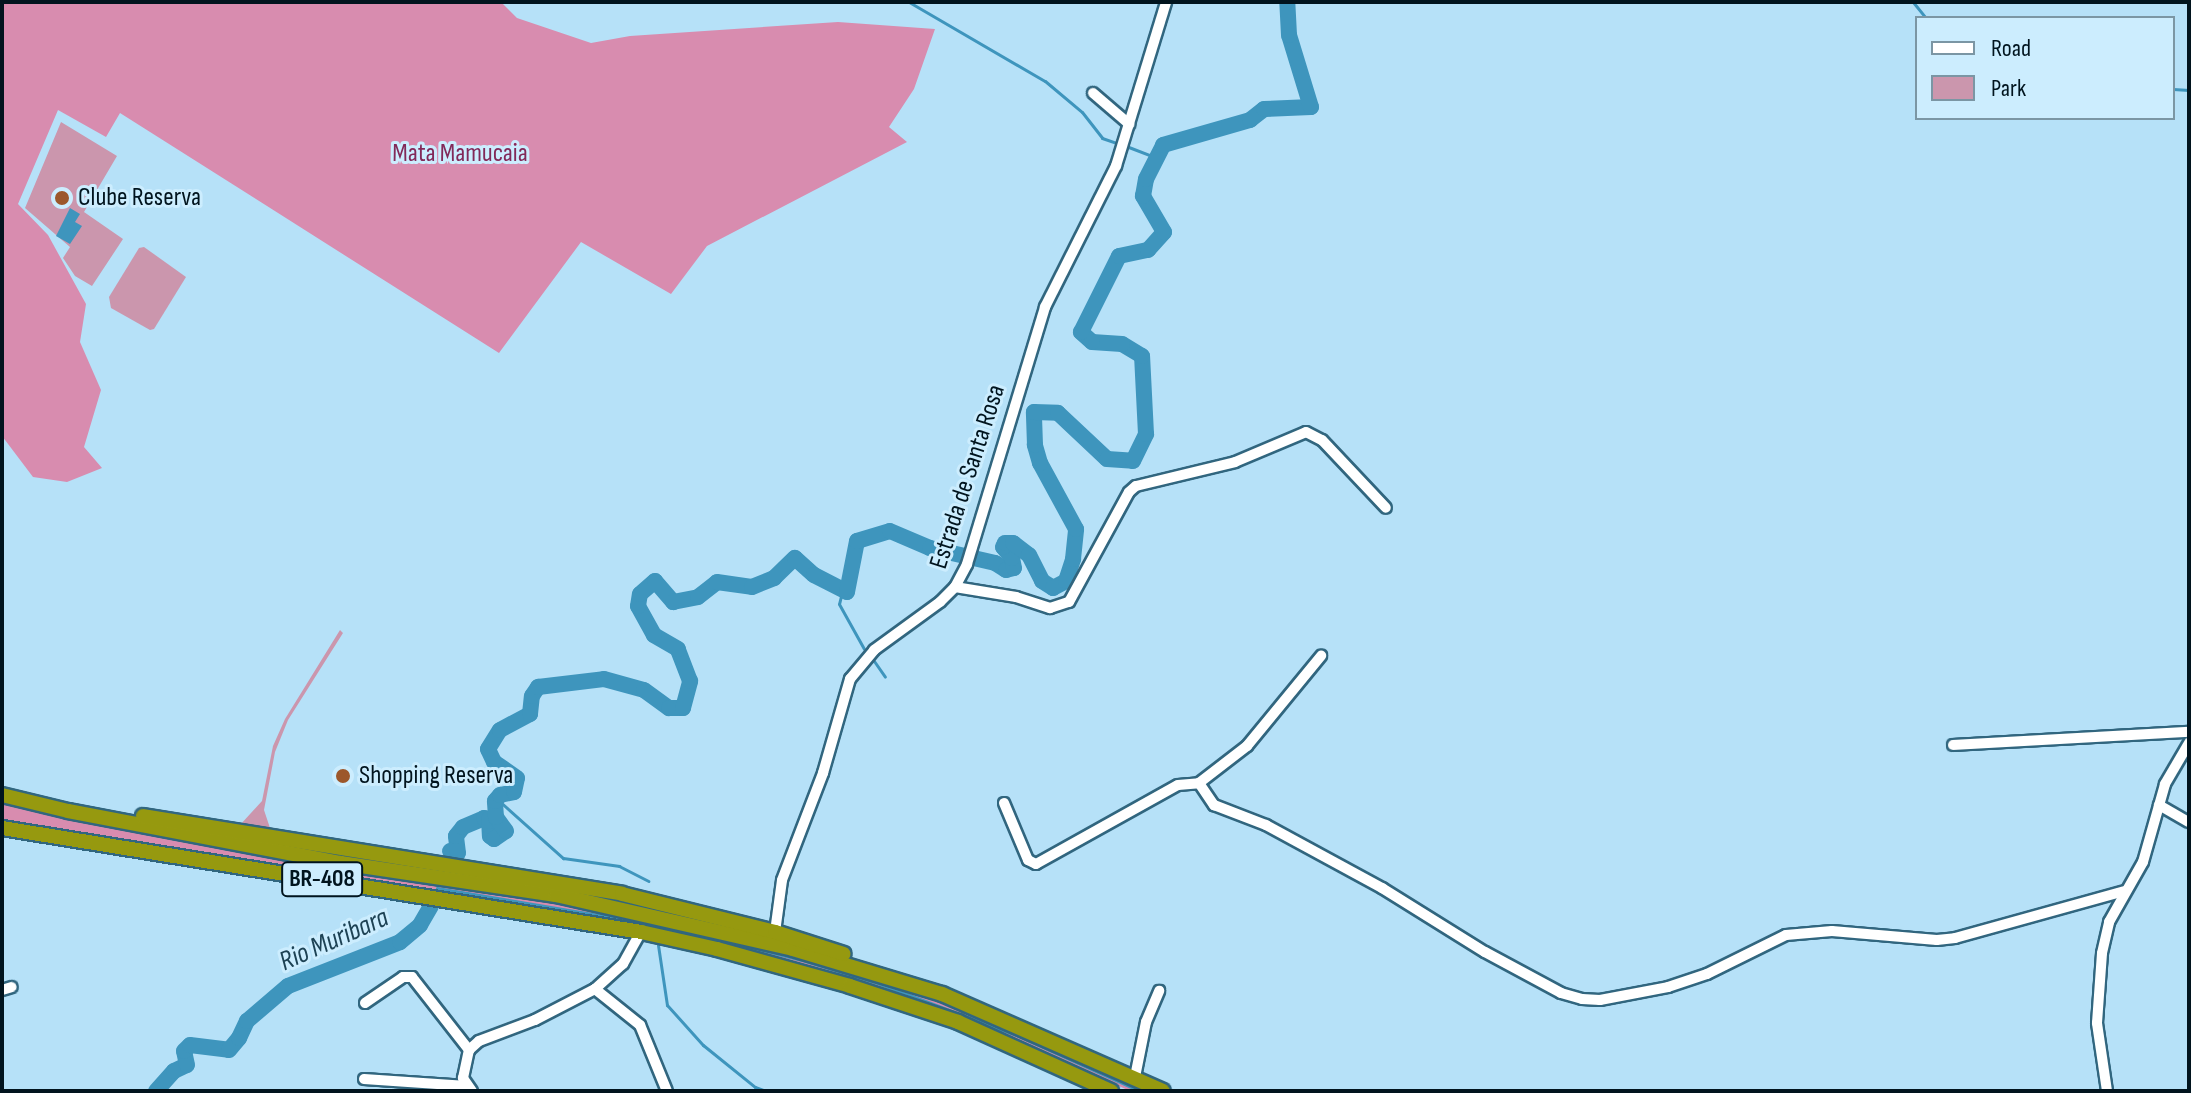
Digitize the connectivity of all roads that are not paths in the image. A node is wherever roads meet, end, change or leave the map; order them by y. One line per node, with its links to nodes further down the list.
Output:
1 (1166, 2): 3 (street, Estrada de Santa Rosa)
2 (1093, 93): 3 (street)
3 (1129, 124): 5 (street, Estrada de Santa Rosa)
4 (1386, 508): 5 (street)
5 (955, 587): 19 (street, Estrada de Santa Rosa)
6 (1321, 656): 10 (street)
7 (2189, 732): 9 (street)
8 (2189, 743): 13 (street)
9 (1953, 745)
10 (1199, 783): 12 (street); 17 (street)
11 (2, 795): 14 (highway, BR-408)
12 (1004, 803)
13 (2159, 805): 15 (street); 17 (street)
14 (68, 811): 19 (highway); 23 (highway, BR-408)
15 (2189, 822)
16 (2, 828): 18 (highway, BR-408)
17 (2124, 891): 31 (street)
18 (641, 932): 20 (street); 29 (highway, BR-408)
19 (775, 932): 23 (highway)
20 (595, 989): 24 (street); 28 (street)
21 (1159, 991): 25 (street)
22 (365, 1003): 24 (street)
23 (1051, 1040): 25 (highway, BR-408)
24 (469, 1050): 27 (street)
25 (1135, 1077): 30 (highway, BR-408)
26 (364, 1079): 27 (street)
27 (470, 1089)
28 (667, 1091)
29 (1111, 1091)
30 (1163, 1091)
31 (2107, 1091)

